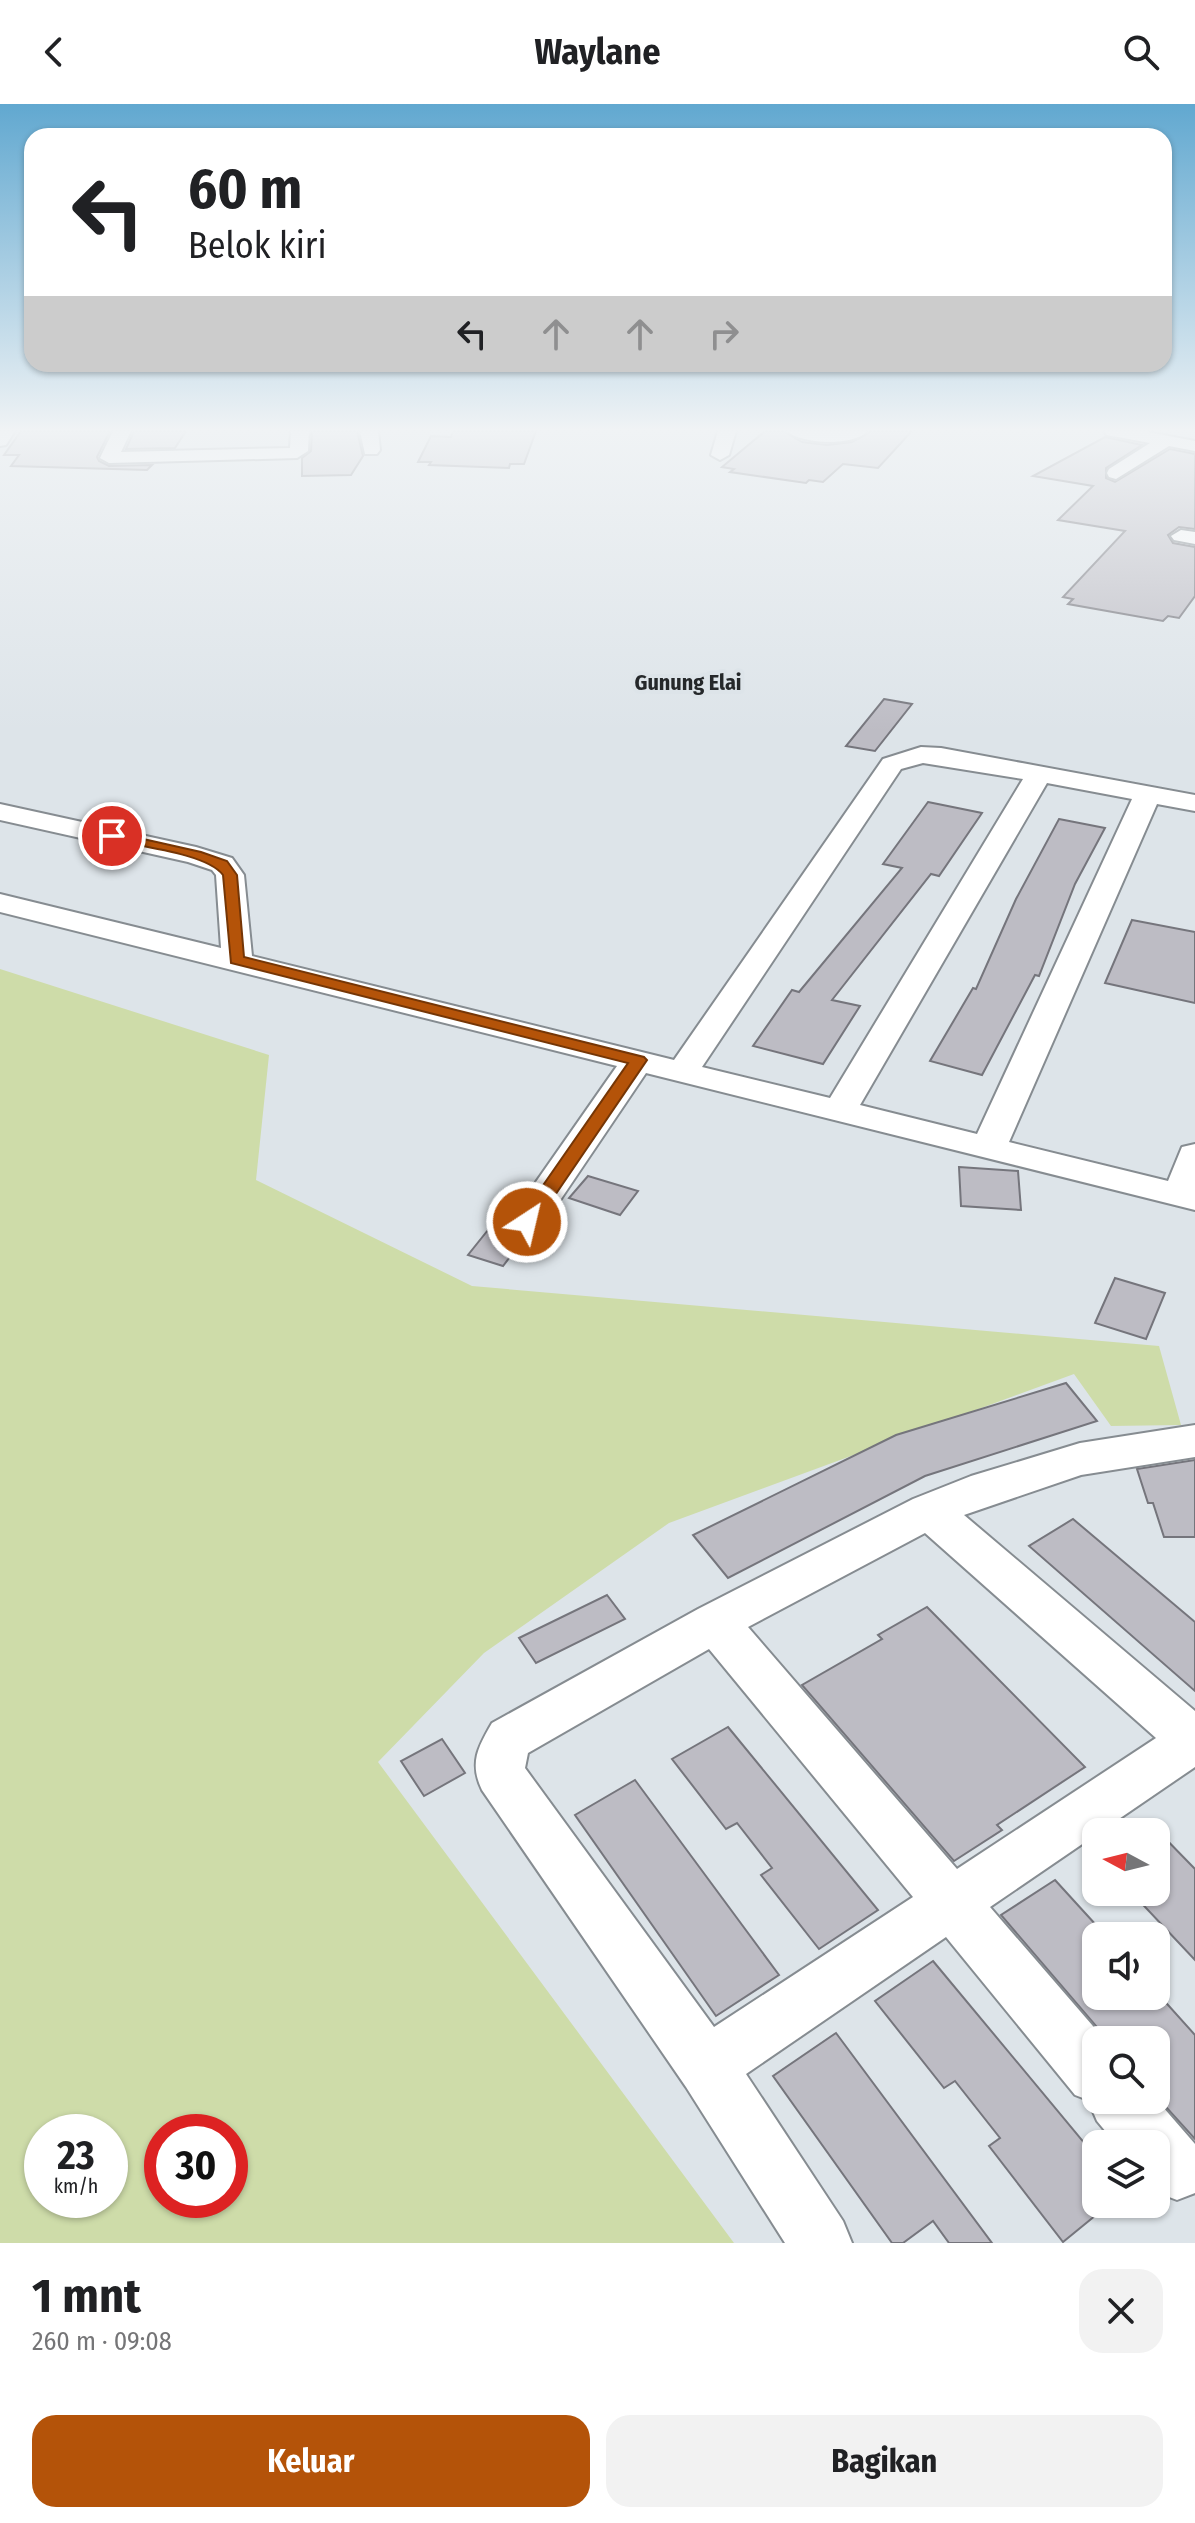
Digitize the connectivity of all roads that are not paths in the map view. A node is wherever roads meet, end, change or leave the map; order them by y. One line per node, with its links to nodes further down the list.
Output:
1 (900, 732): 2 (street)
2 (921, 755): 3 (street); 10 (street)
3 (1039, 774): 4 (street); 11 (street)
4 (1148, 794): 5 (street); 12 (street)
5 (1195, 803)
6 (0, 812): 8 (street)
7 (0, 903): 8 (street)
8 (237, 960): 9 (street)
9 (638, 1060): 10 (street); 15 (street)
10 (682, 1072): 11 (street)
11 (839, 1111): 12 (street)
12 (988, 1149): 14 (street)
13 (1195, 1155): 14 (street)
14 (1189, 1197)
15 (527, 1222)
16 (1195, 1441): 17 (street)
17 (929, 1511): 18 (street); 19 (street)
18 (715, 1622): 20 (street); 22 (street)
19 (1194, 1741): 20 (street)
20 (951, 1902): 21 (street); 22 (street)
21 (1082, 2057)
22 (707, 2066): 25 (street)
23 (1130, 2114): 24 (street)
24 (1143, 2130)
25 (821, 2243)

